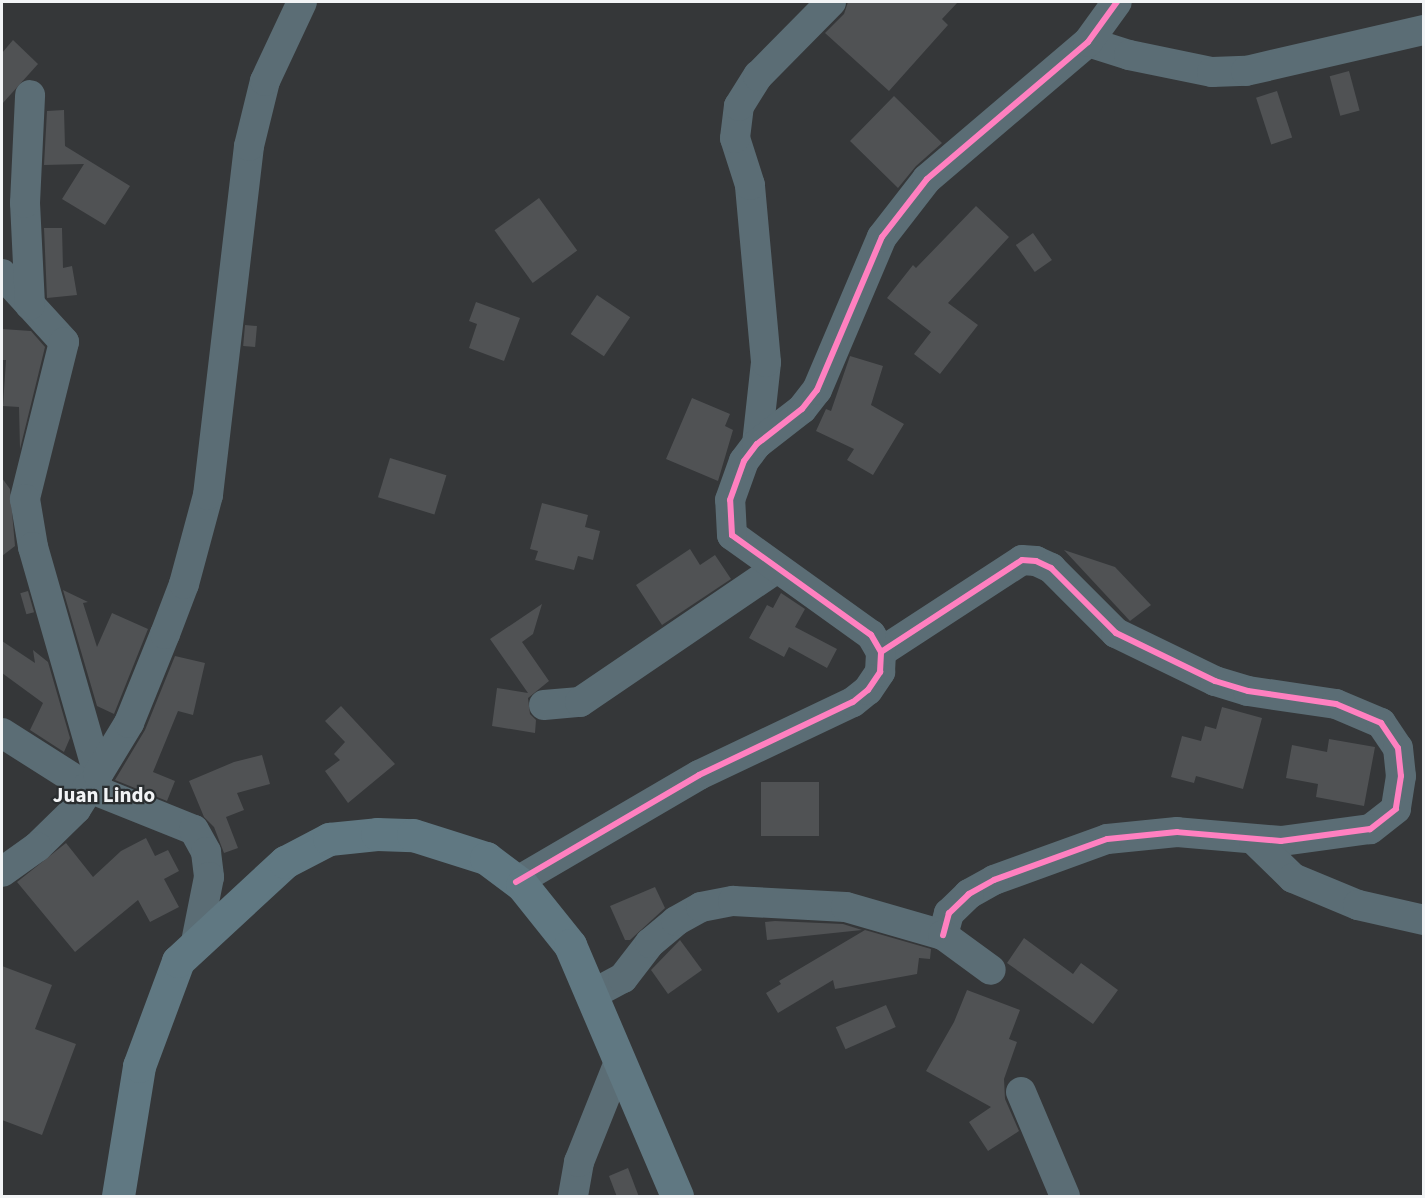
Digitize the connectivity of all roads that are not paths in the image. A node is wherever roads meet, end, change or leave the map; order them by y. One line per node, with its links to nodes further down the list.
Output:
1 (302, 2): 14 (street)
2 (831, 2): 9 (street)
3 (1117, 2): 5 (street)
4 (1424, 30): 5 (street)
5 (1088, 42): 9 (street)
6 (30, 95): 8 (street)
7 (2, 274): 8 (street)
8 (30, 305): 14 (street)
9 (757, 444): 10 (street)
10 (776, 569): 11 (street); 12 (street)
11 (880, 652): 15 (street); 17 (street)
12 (544, 705)
13 (2, 733): 14 (street)
14 (93, 780): 16 (street); 20 (street)
15 (1254, 840): 18 (street); 19 (street)
16 (2, 872)
17 (516, 882): 20 (main road); 22 (main road)
18 (1424, 920)
19 (944, 935): 21 (street); 22 (street)
20 (196, 942): 25 (main road)
21 (991, 970)
22 (591, 995): 23 (main road)
23 (619, 1062): 26 (street); 27 (main road)
24 (1021, 1092): 28 (street)
25 (118, 1197)
26 (573, 1197)
27 (677, 1197)
28 (1065, 1197)

